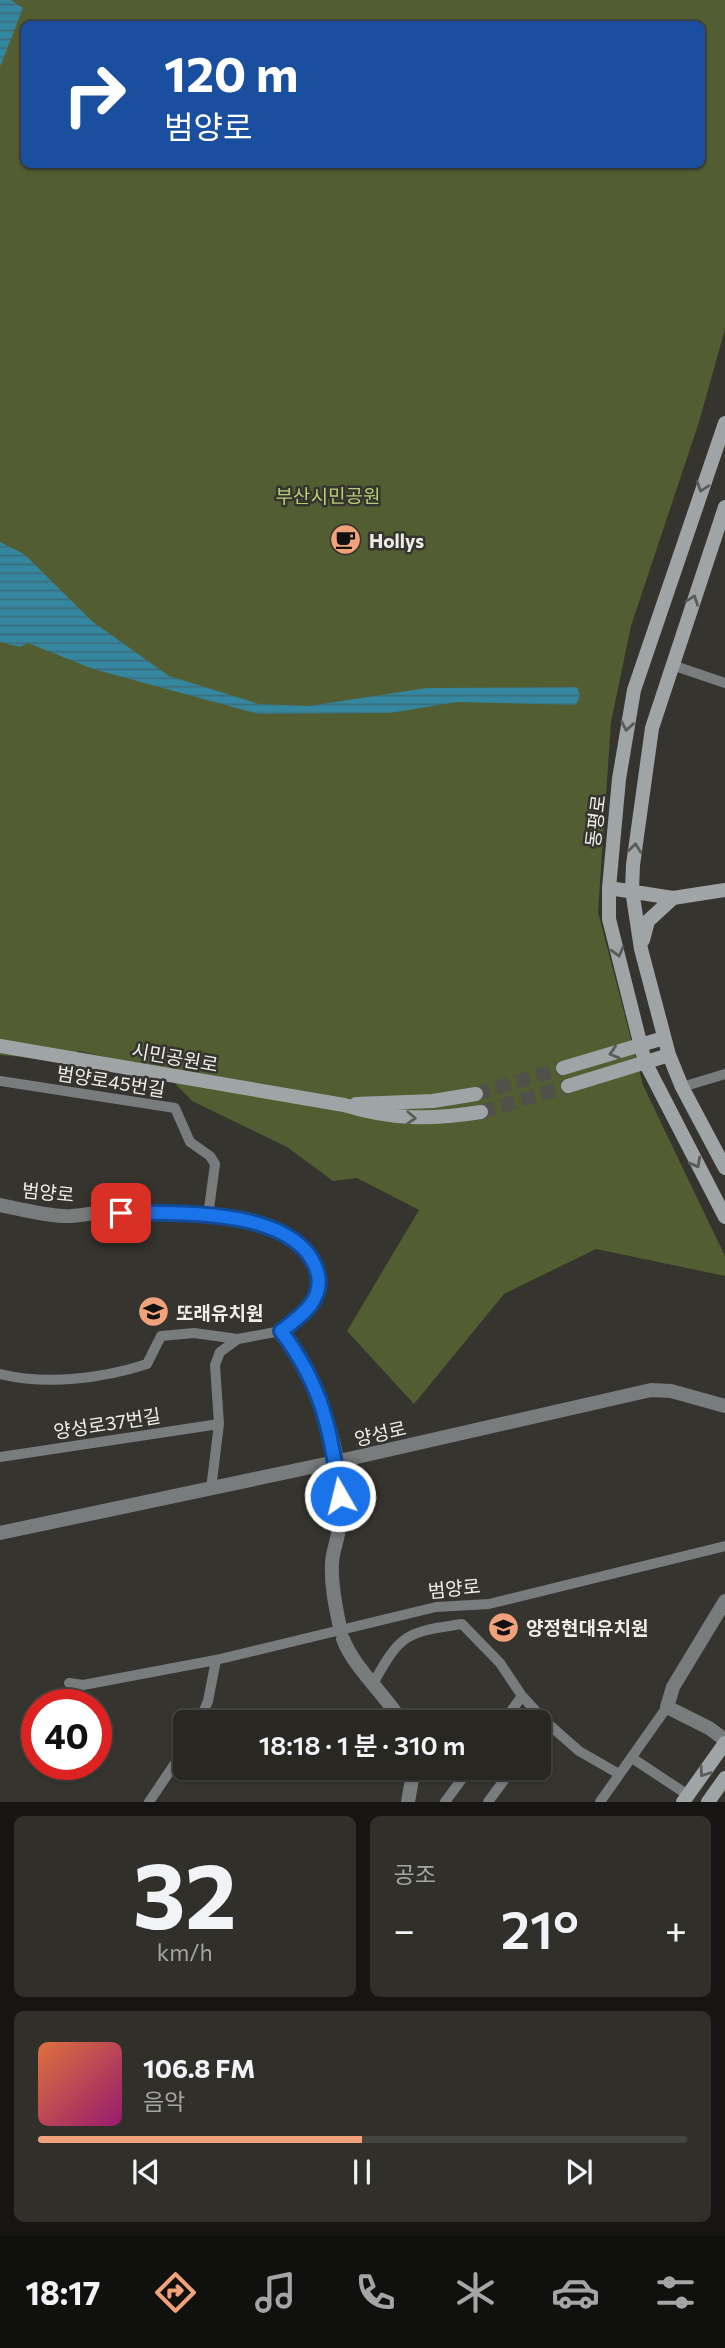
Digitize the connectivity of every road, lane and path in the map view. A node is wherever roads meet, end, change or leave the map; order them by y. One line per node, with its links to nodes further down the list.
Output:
1 (725, 423): 6 (main road, 동평로, one-way to 6)
2 (725, 507): 3 (main road)
3 (722, 525): 4 (main road, one-way to 3)
4 (672, 665): 5 (street); 7 (main road, one-way to 4)
5 (725, 682)
6 (609, 888): 7 (main road); 12 (main road, 동평로, one-way to 12)
7 (632, 890): 9 (main road); 10 (main road)
8 (725, 891): 9 (main road)
9 (673, 898): 10 (main road)
10 (641, 948): 11 (main road)
11 (664, 1038): 12 (main road); 14 (main road)
12 (640, 1045): 15 (main road, 동평로); 16 (main road, one-way to 16)
13 (0, 1046): 22 (main road, 시민공원로)
14 (669, 1055): 15 (main road); 20 (main road)
15 (645, 1062): 19 (main road); 27 (main road, 동평로, one-way to 27)
16 (563, 1068)
17 (725, 1074): 20 (street)
18 (0, 1081): 26 (street, 범양로45번길)
19 (568, 1086)
20 (682, 1087): 24 (main road)
21 (476, 1094): 22 (main road, 시민공원로)
22 (344, 1105): 23 (main road, 시민공원로, one-way to 23)
23 (481, 1111)
24 (725, 1168)
25 (0, 1205): 26 (street, 범양로)
26 (208, 1216): 28 (street, 범양로)
27 (725, 1217)
28 (281, 1331): 29 (street); 34 (street)
29 (238, 1339): 30 (street); 32 (street)
30 (0, 1374)
31 (725, 1406): 34 (street, 양성로)
32 (219, 1424): 33 (street, 양성로37번길); 35 (street)
33 (0, 1457)
34 (335, 1462): 35 (street, 양성로); 40 (street)
35 (211, 1489): 36 (street, 양성로)
36 (0, 1533)
37 (725, 1546): 39 (street, 범양로)
38 (725, 1601): 47 (street)
39 (458, 1606): 41 (street); 43 (street, 범양로)
40 (339, 1623)
41 (461, 1624): 44 (street, 범양로); 46 (street, 범양로)
42 (343, 1639): 44 (street)
43 (216, 1660): 45 (street, 범양로); 48 (street)
44 (374, 1682): 49 (street)
45 (69, 1683)
46 (522, 1696): 50 (street); 51 (street, 범양로)
47 (667, 1707): 53 (street); 54 (street)
48 (204, 1710)
49 (394, 1710)
50 (512, 1710)
51 (531, 1710)
52 (551, 1732): 56 (street, 범양로)
53 (725, 1742): 61 (main road, one-way to 61)
54 (632, 1758): 56 (street); 61 (street)
55 (173, 1766): 62 (street)
56 (619, 1774): 66 (street)
57 (725, 1778): 67 (main road)
58 (412, 1780): 63 (street)
59 (461, 1780): 64 (street)
60 (504, 1780): 65 (street)
61 (685, 1798)
62 (149, 1802)
63 (408, 1802)
64 (445, 1802)
65 (488, 1802)
66 (600, 1802)
67 (708, 1802)

